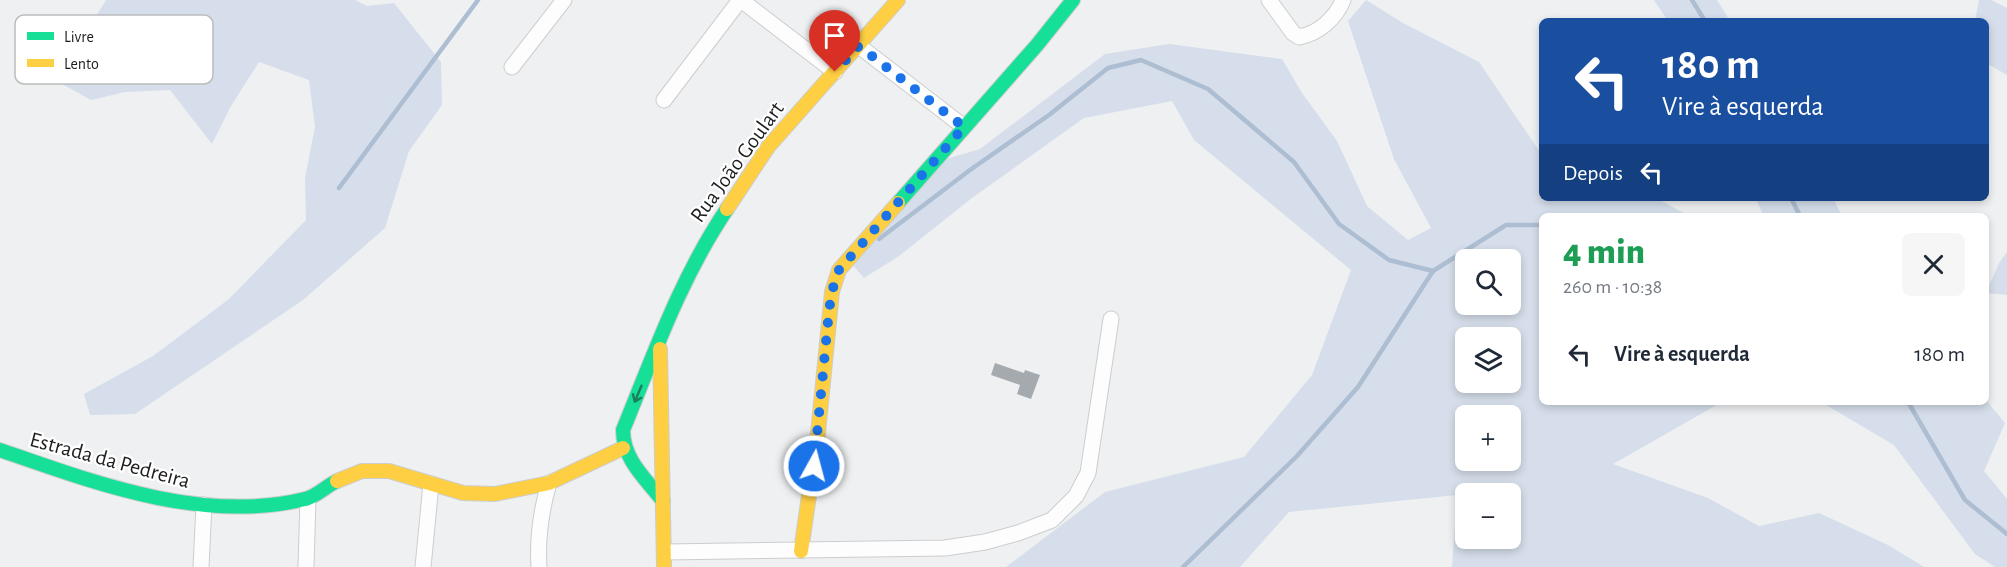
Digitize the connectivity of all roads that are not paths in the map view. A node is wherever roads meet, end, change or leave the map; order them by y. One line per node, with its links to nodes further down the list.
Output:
1 (564, 0): 8 (street)
2 (741, 0): 9 (street); 10 (street)
3 (898, 0): 7 (street, Rua João Goulart)
4 (1073, 0): 11 (street)
5 (1269, 0): 6 (street)
6 (1343, 0)
7 (859, 46): 9 (street, Rua João Goulart); 11 (street)
8 (512, 68)
9 (835, 72): 13 (street, Rua João Goulart)
10 (664, 99)
11 (964, 127): 24 (street)
12 (1112, 319): 24 (street)
13 (660, 340): 14 (street, Rua João Goulart); 15 (street, Rua João Goulart, one-way to 15)
14 (650, 427): 15 (street); 16 (street, Rua João Goulart)
15 (623, 430): 18 (street, Rua João Goulart)
16 (661, 448): 18 (street, Estrada da Pedreira); 22 (street, Rua João Goulart)
17 (0, 450): 23 (street, Estrada da Pedreira)
18 (627, 453): 19 (street, Estrada da Pedreira); 22 (street)
19 (549, 483): 20 (street, Estrada da Pedreira); 29 (street)
20 (431, 484): 21 (street, Estrada da Pedreira); 28 (street)
21 (308, 499): 23 (street, Estrada da Pedreira); 27 (street)
22 (663, 501): 25 (street, Rua João Goulart)
23 (204, 505): 26 (street)
24 (801, 551): 25 (street)
25 (664, 560)
26 (201, 567)
27 (306, 567)
28 (423, 567)
29 (539, 567)

